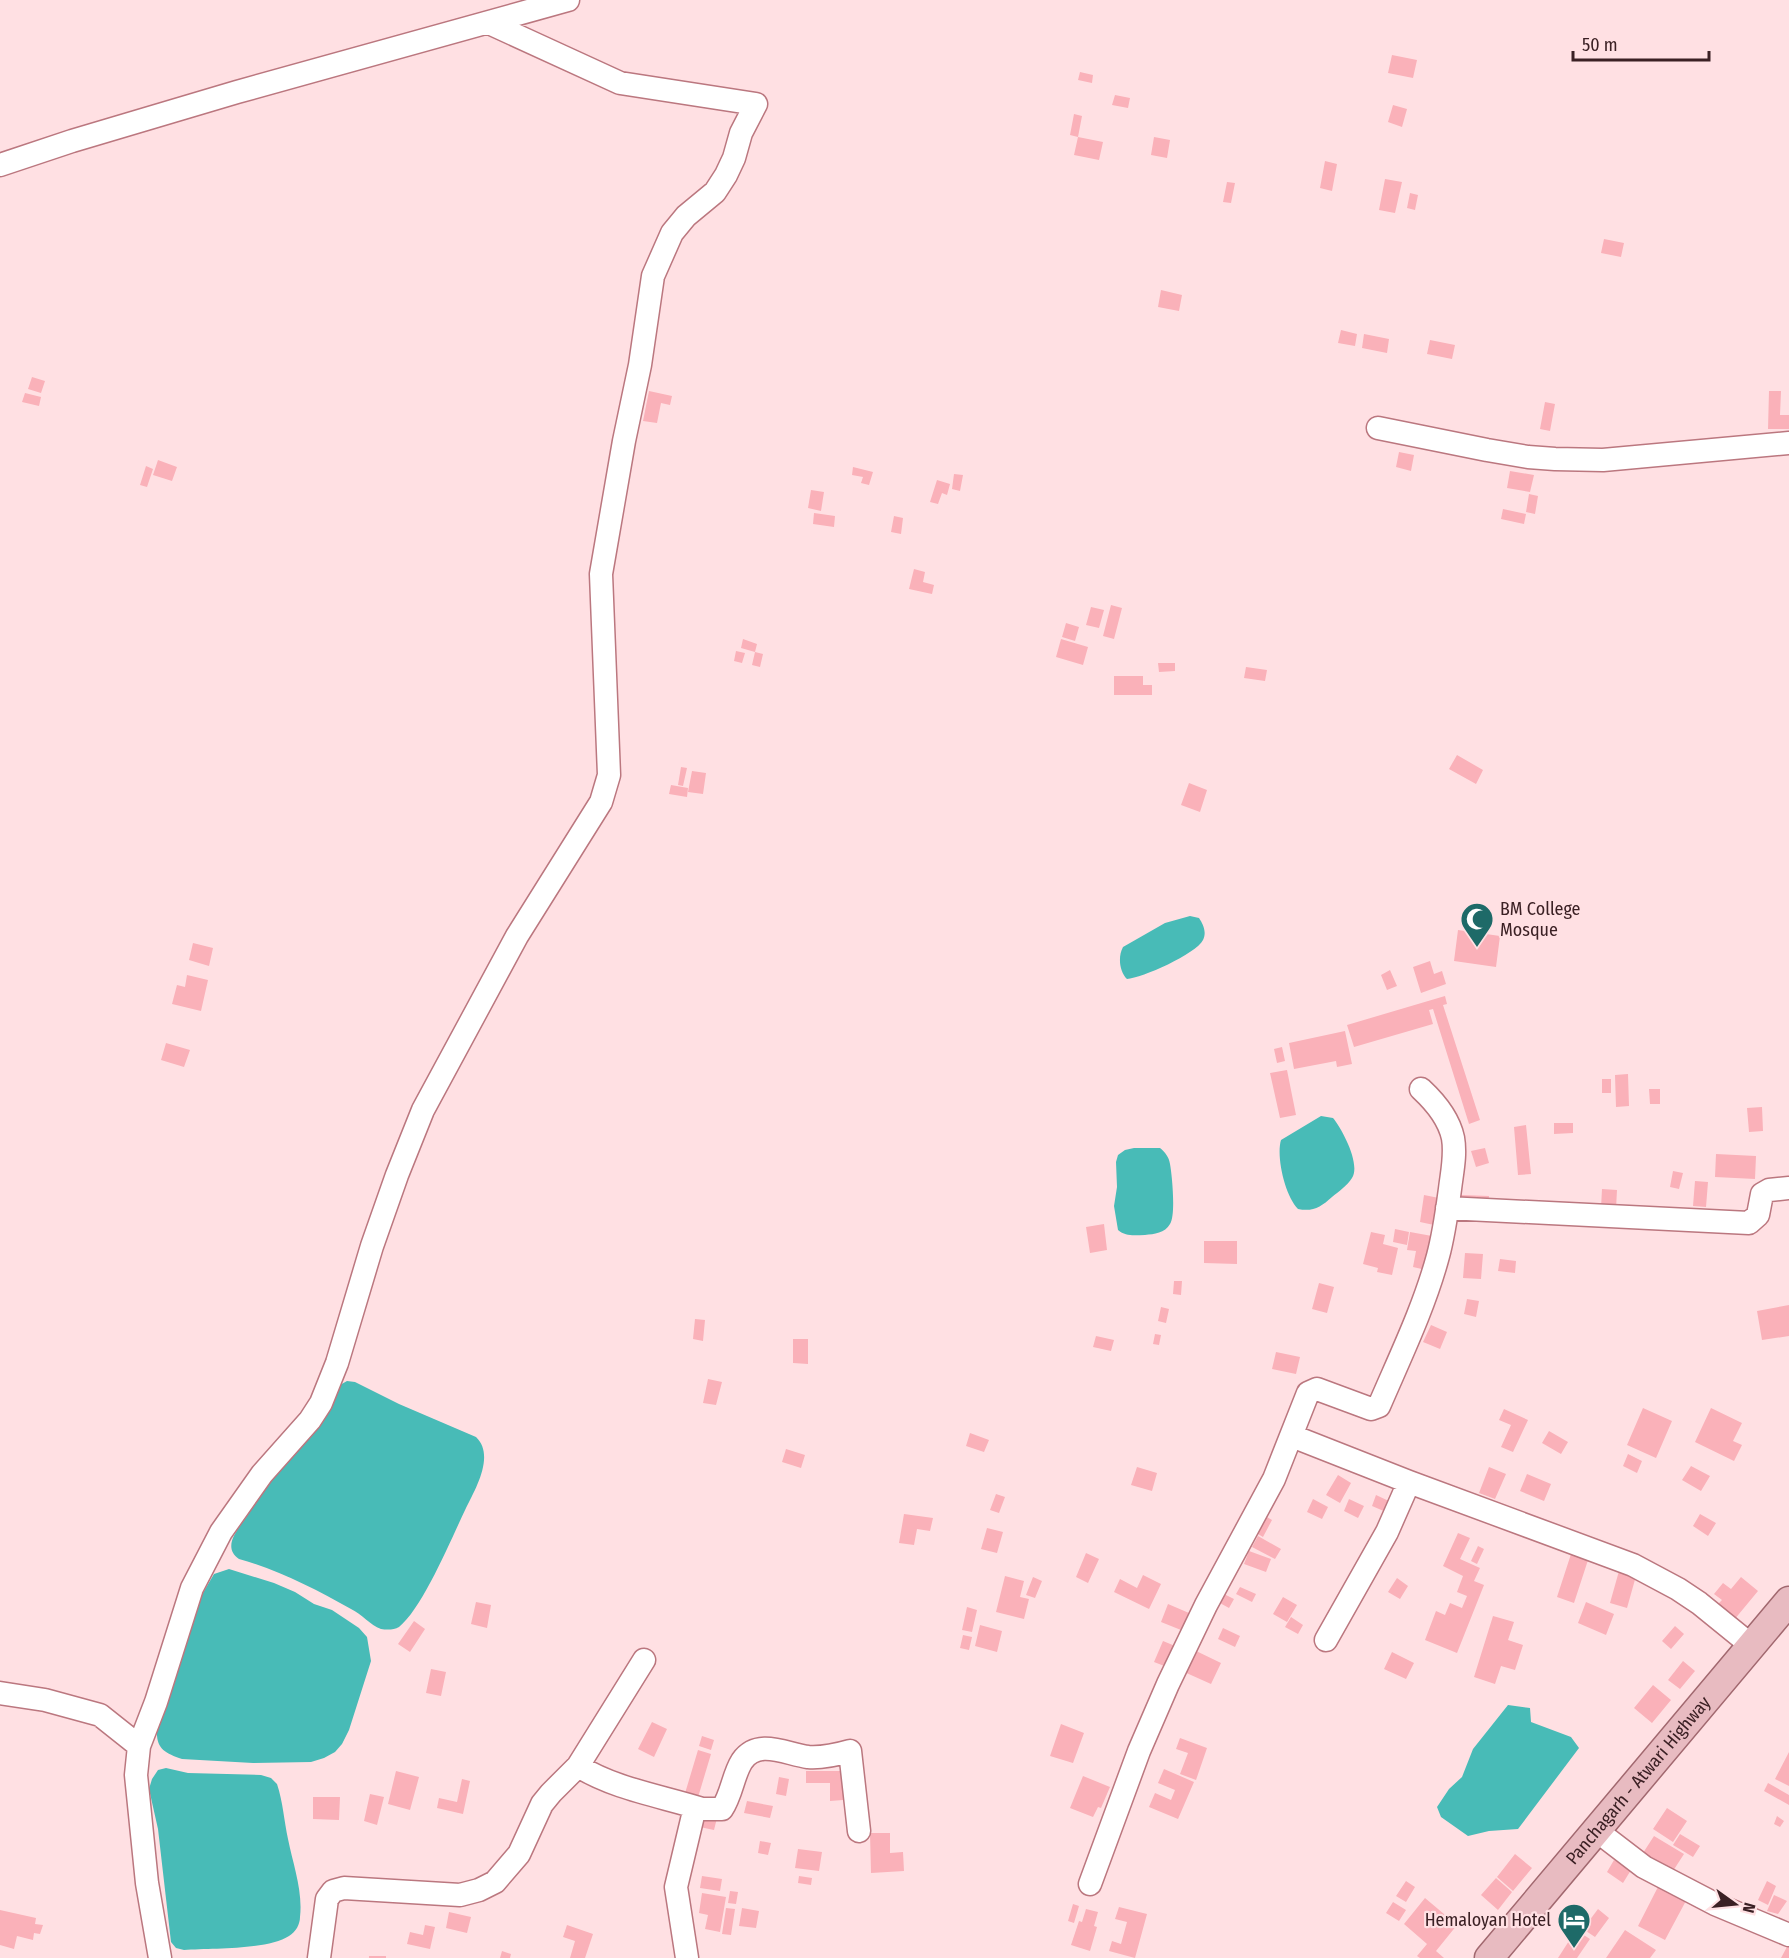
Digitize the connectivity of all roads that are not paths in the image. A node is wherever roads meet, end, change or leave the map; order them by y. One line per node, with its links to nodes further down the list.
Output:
1 (568, 0): 2 (street)
2 (489, 23): 3 (street); 16 (street)
3 (0, 165)
4 (1378, 428): 5 (street)
5 (1789, 443)
6 (1421, 1089): 8 (street)
7 (1789, 1188): 8 (street)
8 (1447, 1208): 9 (street)
9 (1292, 1436): 10 (street); 21 (street)
10 (1409, 1482): 12 (street); 13 (street)
11 (1789, 1601): 13 (main road, Panchagarh - Atwari Highway)
12 (1326, 1640)
13 (1752, 1646): 20 (main road, Panchagarh - Atwari Highway)
14 (644, 1660): 17 (street)
15 (0, 1693): 16 (street)
16 (139, 1746): 23 (street)
17 (578, 1766): 18 (street); 24 (street)
18 (695, 1807): 19 (street); 25 (street)
19 (859, 1831)
20 (1597, 1831): 22 (street); 26 (main road, Panchagarh - Atwari Highway)
21 (1090, 1884)
22 (1789, 1935)
23 (160, 1958)
24 (319, 1958)
25 (687, 1958)
26 (1490, 1958)

